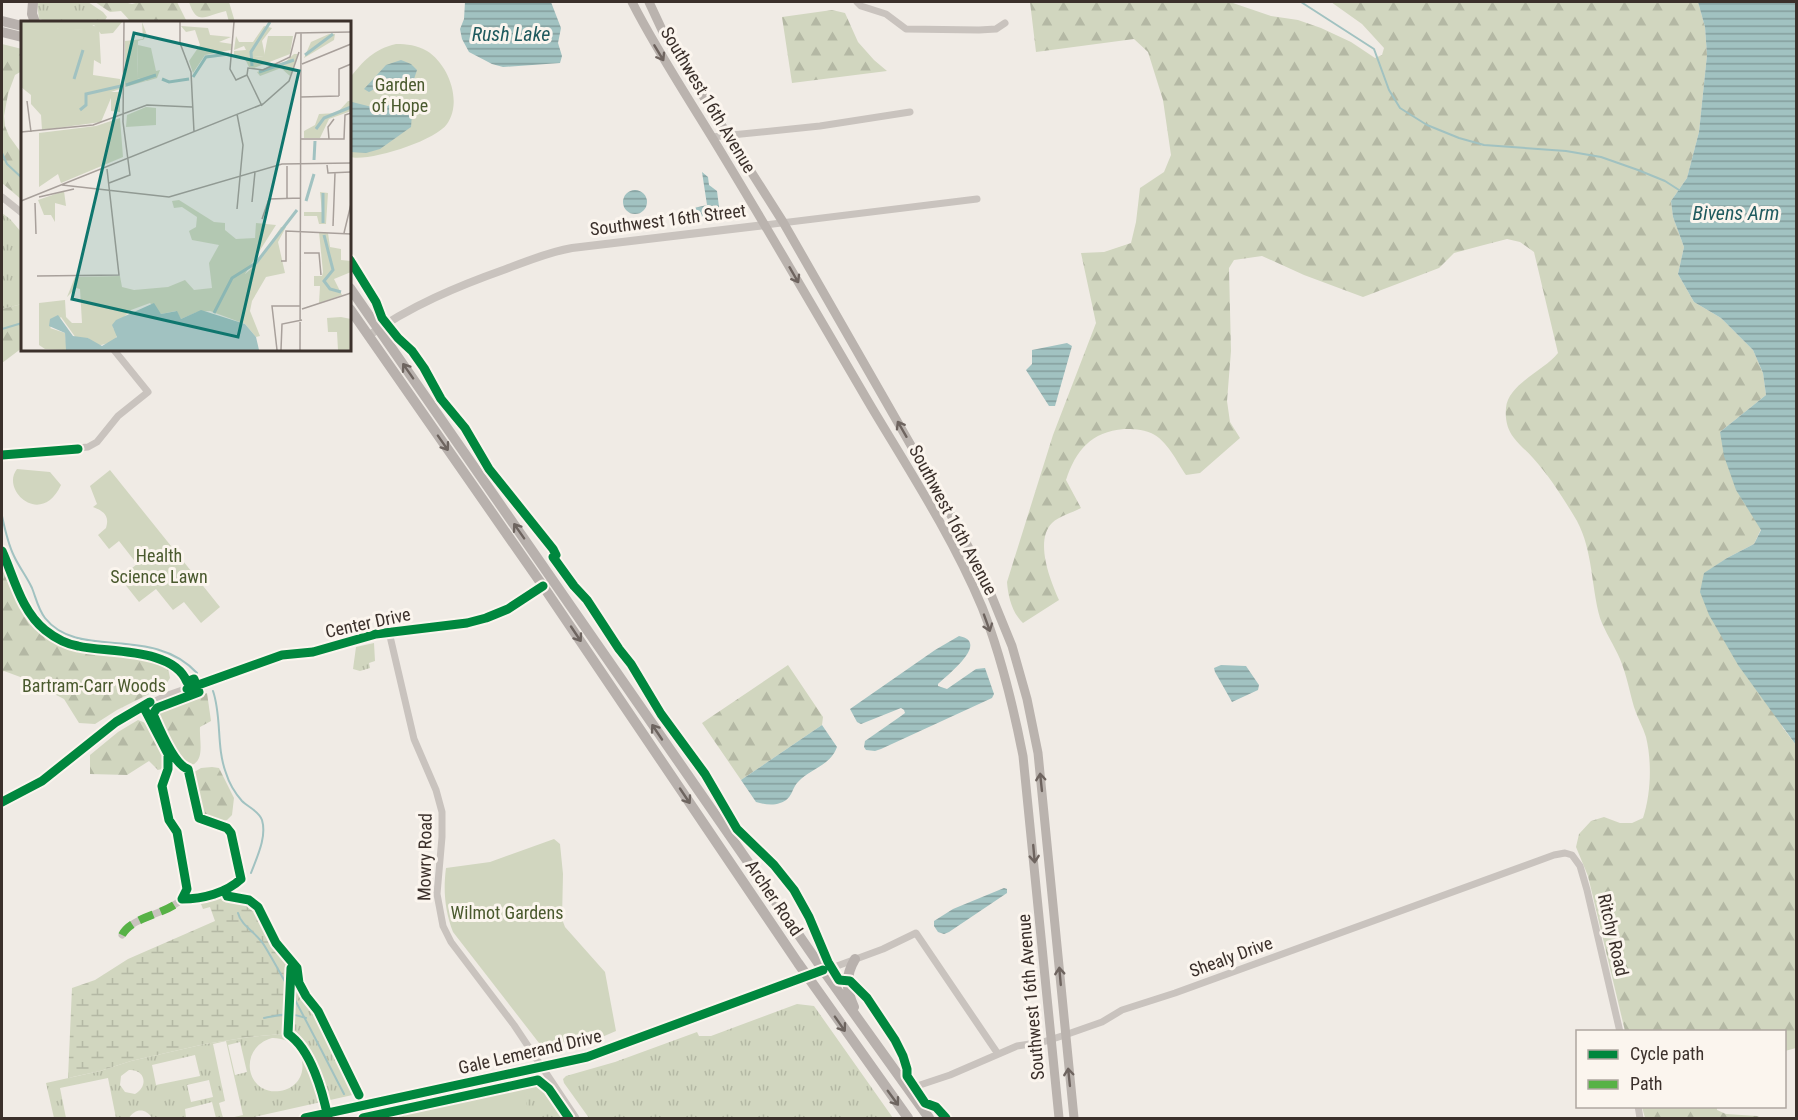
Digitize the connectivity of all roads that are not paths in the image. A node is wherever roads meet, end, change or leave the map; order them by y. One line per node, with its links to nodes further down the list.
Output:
1 (33, 2): 6 (main road)
2 (632, 2): 13 (main road, Southwest 16th Avenue, one-way to 13)
3 (649, 2): 12 (main road, Southwest 16th Avenue)
4 (857, 2): 7 (street)
5 (2, 21): 8 (main road)
6 (35, 21)
7 (1005, 23)
8 (21, 26)
9 (2, 32): 10 (main road)
10 (21, 37)
11 (910, 112): 12 (street)
12 (728, 135): 13 (street); 17 (main road, Southwest 16th Avenue)
13 (712, 137): 18 (main road, Southwest 16th Avenue)
14 (2, 197): 16 (street)
15 (976, 199): 17 (street, Southwest 16th Street)
16 (21, 212)
17 (783, 222): 18 (street, Southwest 16th Street); 36 (main road, Southwest 16th Avenue, one-way to 17)
18 (765, 225): 21 (street, Southwest 16th Street); 37 (main road, Southwest 16th Avenue, one-way to 37)
19 (351, 289): 21 (main road, Archer Road)
20 (351, 310): 22 (main road, Archer Road)
21 (378, 329): 22 (street, Southwest 16th Street); 25 (main road, Archer Road, one-way to 21)
22 (368, 336): 25 (main road, Archer Road, one-way to 25)
23 (115, 351): 24 (street)
24 (2, 455)
25 (548, 583): 26 (street, Center Drive); 32 (main road, Archer Road, one-way to 25); 33 (main road, Archer Road, one-way to 33)
26 (389, 633): 27 (street, Center Drive); 39 (street, Mowry Road)
27 (2, 802)
28 (1565, 853): 35 (street, Ritchy Road); 36 (street, Shealy Drive)
29 (182, 899): 30 (street)
30 (122, 935)
31 (855, 959): 32 (street, Gale Lemerand Drive); 34 (main road); 38 (street, Gale Lemerand Drive)
32 (823, 970): 33 (street, Gale Lemerand Drive); 34 (main road, Archer Road)
33 (807, 976): 39 (street, Gale Lemerand Drive); 43 (main road, Archer Road, one-way to 43)
34 (863, 1026): 40 (main road, Archer Road)
35 (1620, 1030)
36 (1065, 1035): 37 (street, Shealy Drive); 46 (main road, Southwest 16th Avenue, one-way to 36)
37 (1052, 1039): 38 (street, Shealy Drive); 45 (main road, Southwest 16th Avenue)
38 (998, 1054): 40 (street, Shealy Drive)
39 (542, 1067): 41 (street, Gale Lemerand Drive); 42 (street, Mowry Road)
40 (908, 1089): 44 (main road, Archer Road)
41 (305, 1119)
42 (576, 1119)
43 (908, 1119)
44 (929, 1119)
45 (1059, 1119)
46 (1074, 1119)

